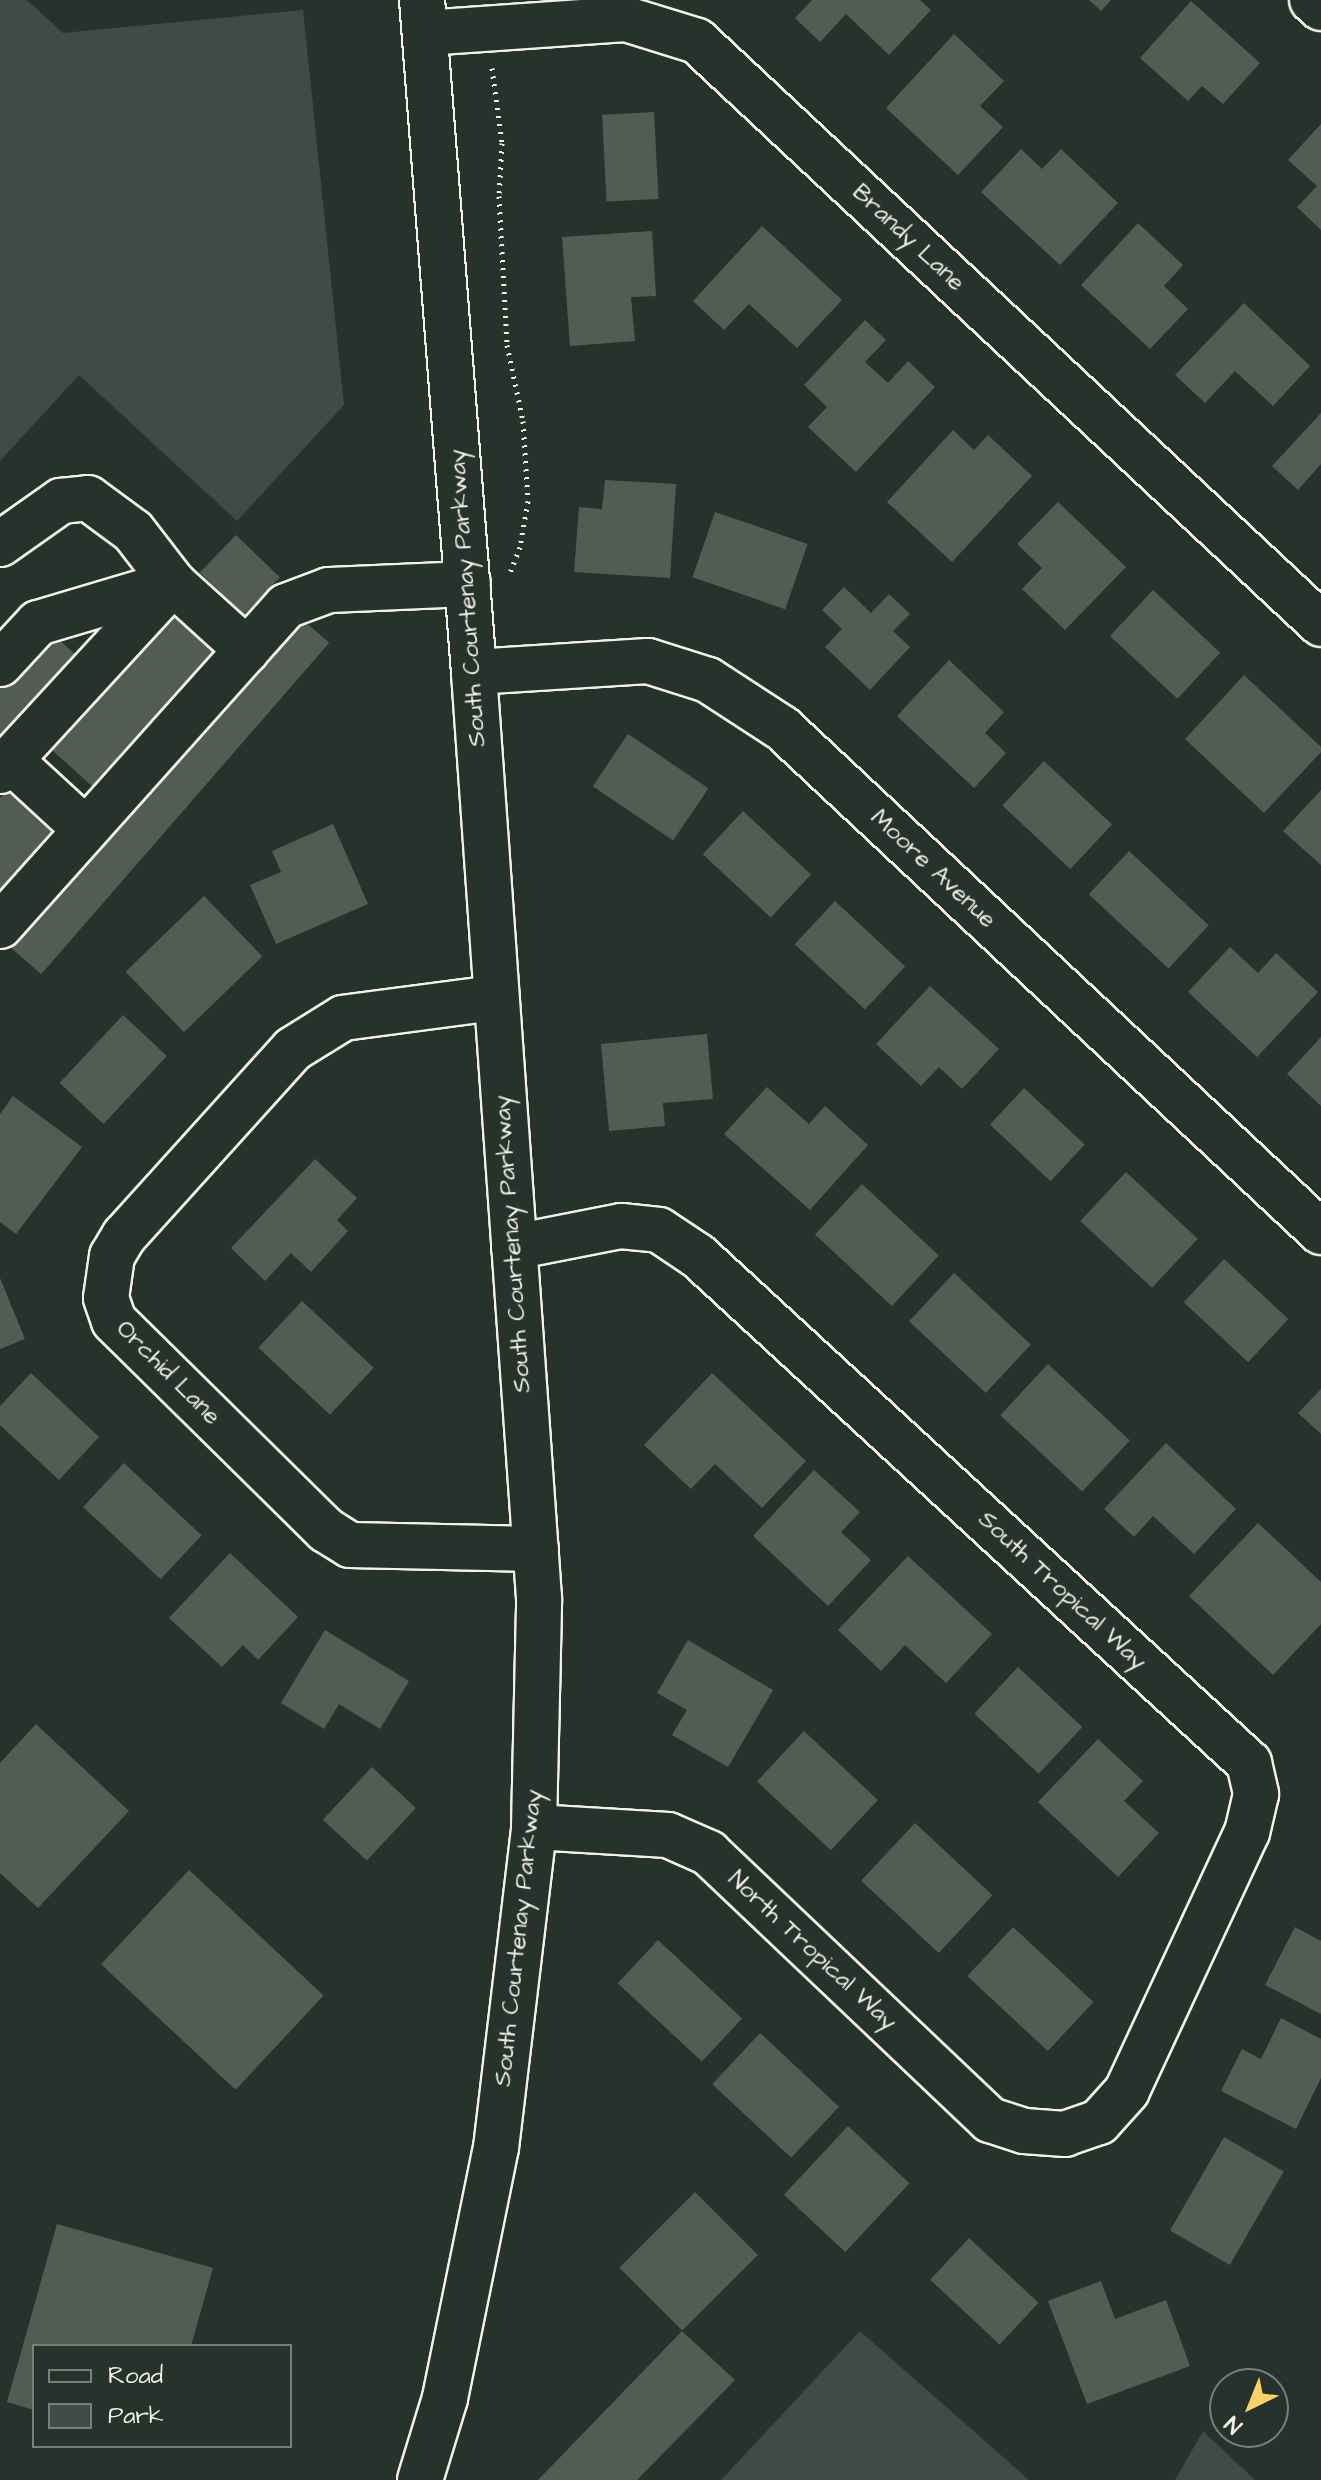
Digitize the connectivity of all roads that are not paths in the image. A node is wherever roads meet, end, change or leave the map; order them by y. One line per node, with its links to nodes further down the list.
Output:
1 (1312, 0): 2 (street)
2 (1321, 8)
3 (423, 17): 6 (street, South Courtenay Parkway); 7 (street, Brandy Lane)
4 (0, 544): 5 (street)
5 (173, 583): 8 (street); 9 (street); 11 (street)
6 (468, 584): 8 (street); 10 (street, South Courtenay Parkway)
7 (1321, 624)
8 (247, 650): 12 (street)
9 (0, 664)
10 (474, 672): 14 (street, South Courtenay Parkway); 15 (street, Moore Avenue)
11 (5, 765): 12 (street)
12 (86, 830): 13 (street)
13 (0, 926)
14 (494, 998): 16 (street, South Courtenay Parkway); 17 (street, Orchid Lane)
15 (1321, 1232)
16 (514, 1247): 17 (street, South Courtenay Parkway); 19 (street, South Tropical Way)
17 (536, 1549): 18 (street, South Courtenay Parkway)
18 (534, 1827): 19 (street, North Tropical Way); 20 (street, South Courtenay Parkway)
19 (1065, 2134)
20 (420, 2480)

